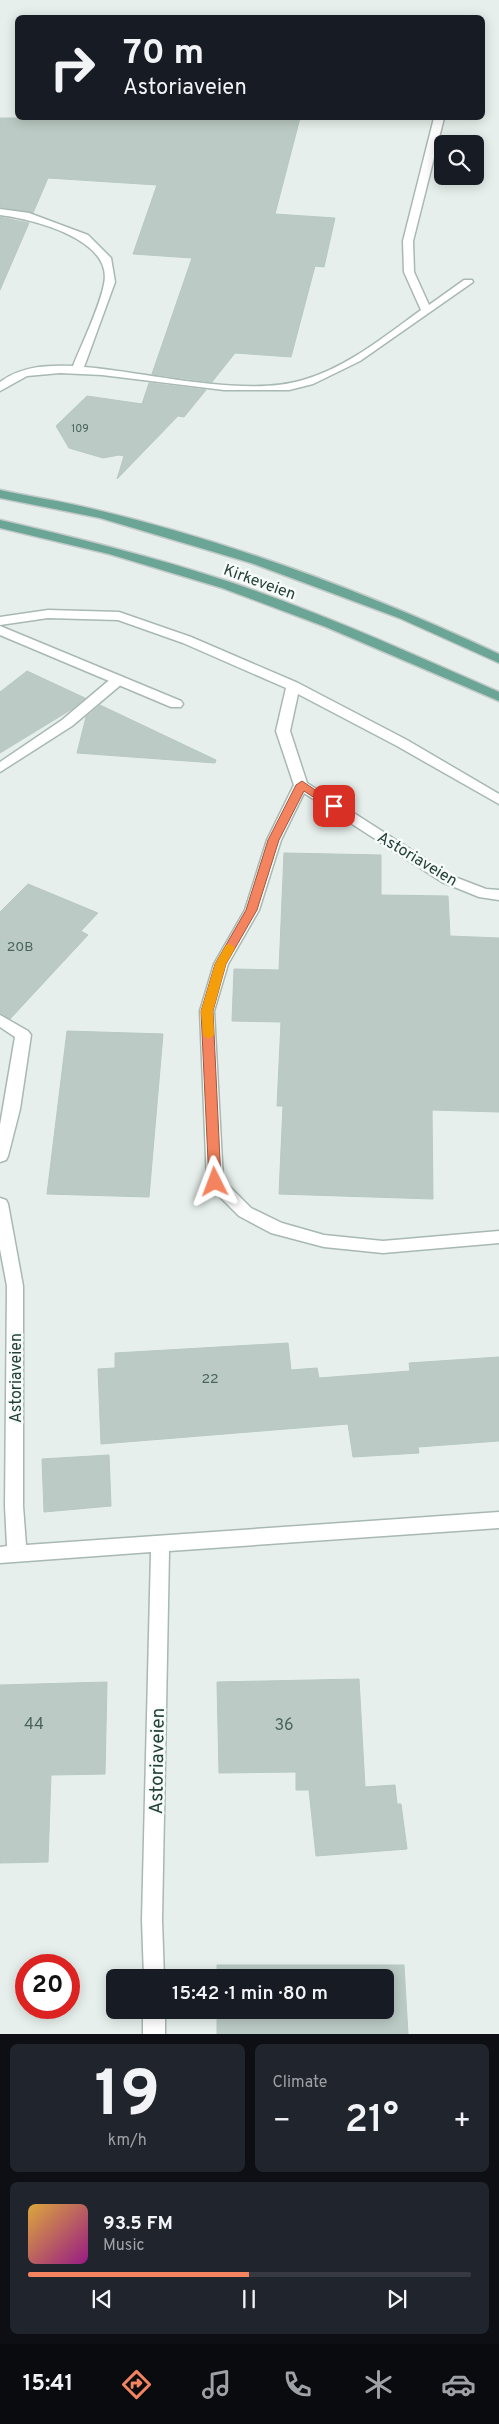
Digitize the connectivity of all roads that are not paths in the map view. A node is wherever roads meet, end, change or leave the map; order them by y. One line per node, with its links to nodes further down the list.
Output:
1 (438, 120): 4 (street)
2 (0, 212): 5 (street)
3 (468, 282): 4 (street)
4 (426, 310): 5 (street)
5 (78, 370): 6 (street)
6 (0, 388)
7 (0, 494): 11 (main road, Kirkeveien)
8 (0, 524): 14 (main road, Kirkeveien)
9 (0, 621): 13 (street)
10 (0, 630): 12 (street)
11 (499, 659)
12 (118, 680): 15 (street); 16 (street)
13 (293, 686): 17 (street); 18 (street)
14 (499, 697)
15 (176, 704)
16 (0, 768)
17 (302, 785): 19 (street, Astoriaveien); 23 (street)
18 (499, 800)
19 (499, 895)
20 (0, 1020): 21 (street)
21 (0, 1156)
22 (0, 1204): 26 (street, Astoriaveien)
23 (499, 1237)
24 (499, 1520): 25 (street, Astoriaveien)
25 (160, 1545): 26 (street, Astoriaveien); 27 (street, Astoriaveien)
26 (9, 1554)
27 (154, 1969)
28 (154, 2019): 29 (street)
29 (154, 2034)

